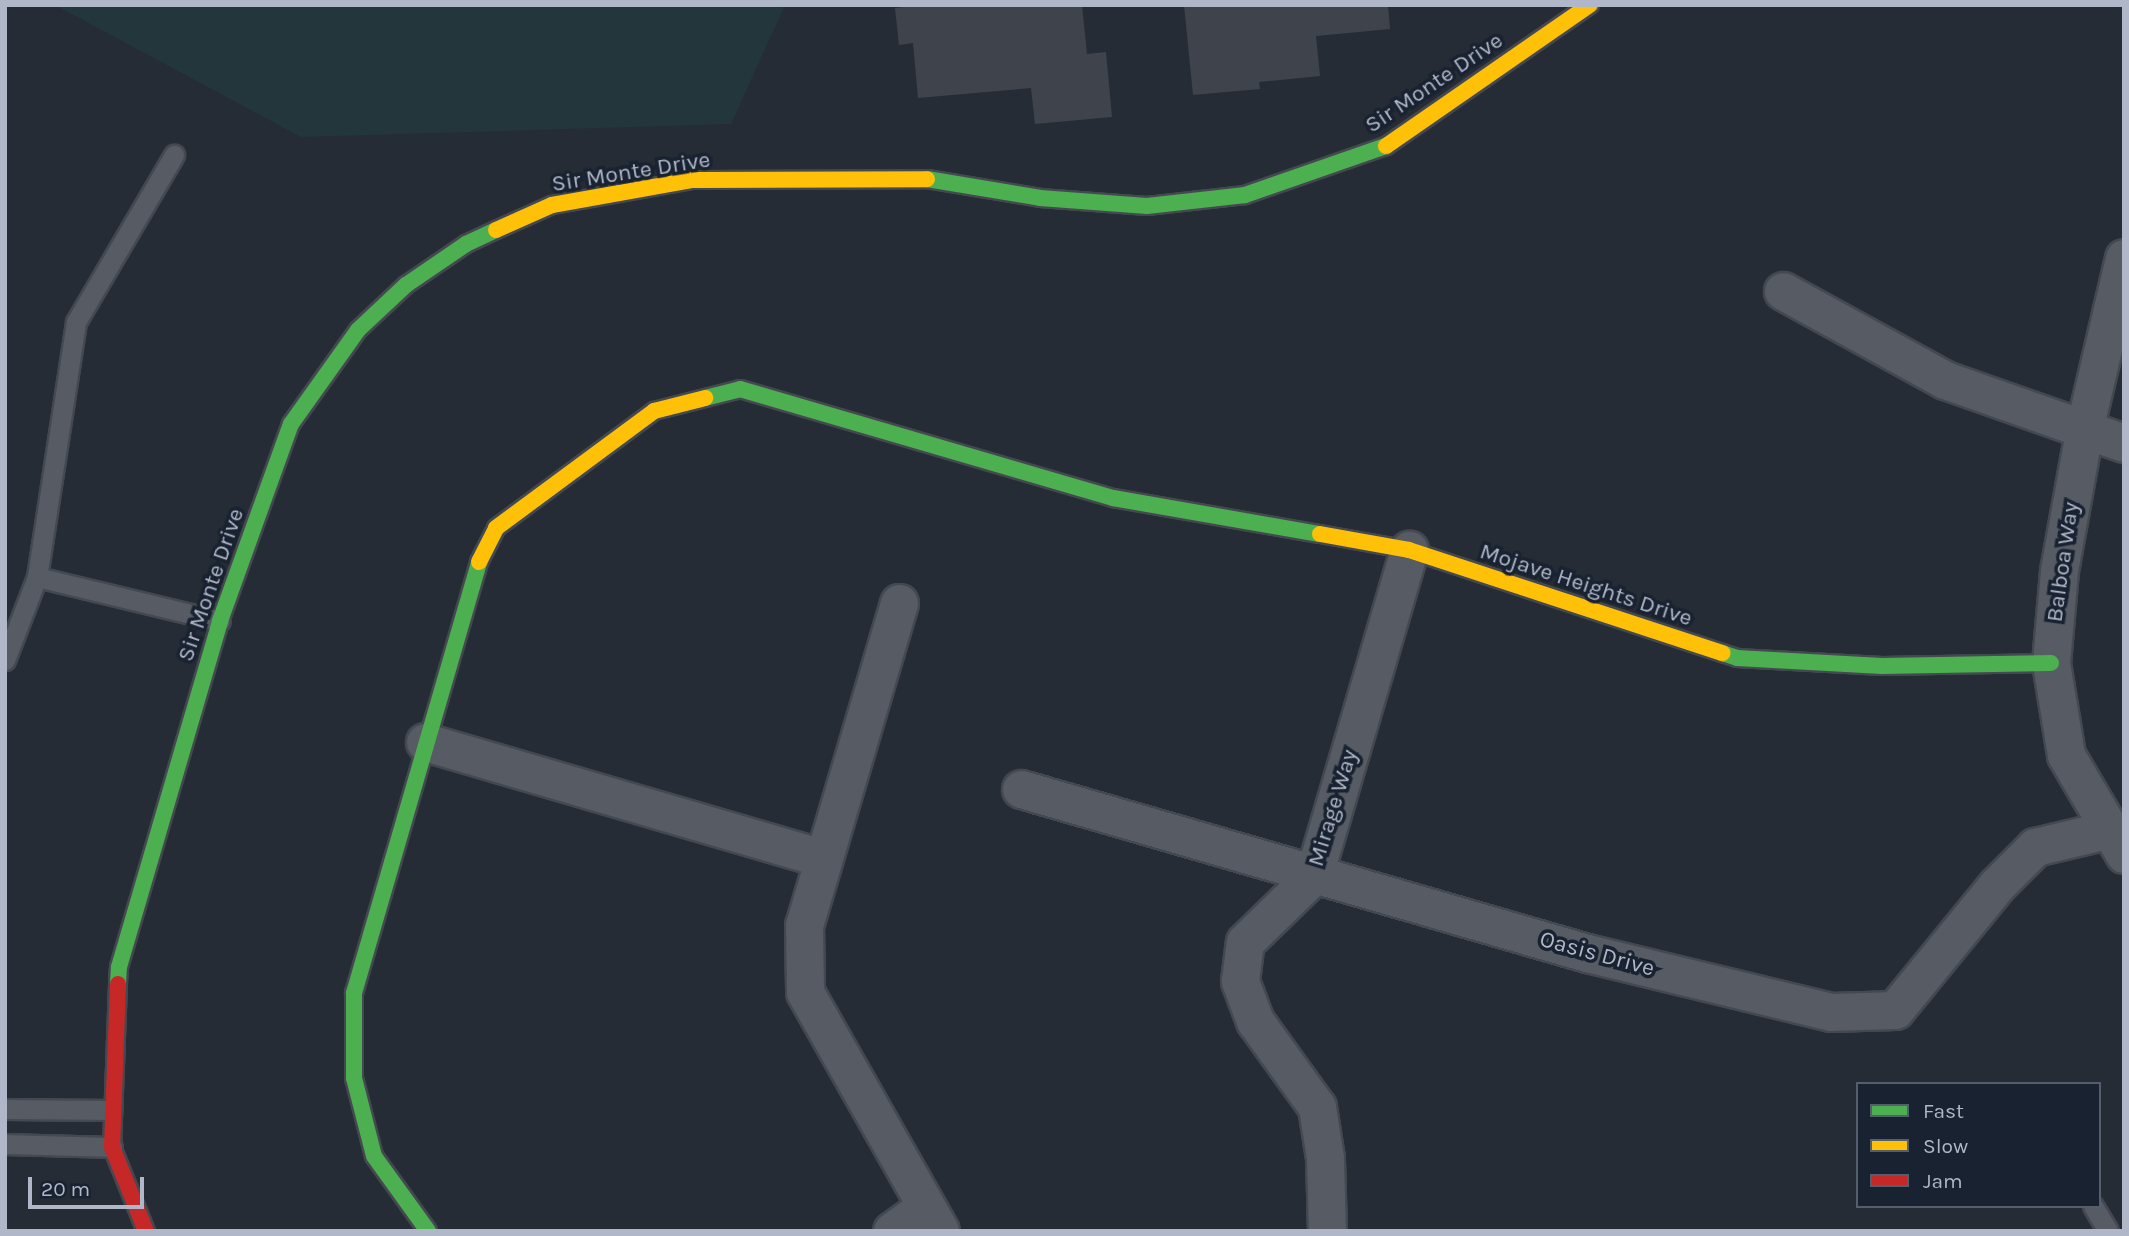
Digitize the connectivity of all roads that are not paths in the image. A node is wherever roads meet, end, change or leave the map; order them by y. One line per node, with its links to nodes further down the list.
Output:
1 (1590, 5): 10 (street, Sir Monte Drive)
2 (174, 155): 8 (lane)
3 (2124, 258): 5 (street, Balboa Way)
4 (1783, 291): 5 (street)
5 (2085, 426): 6 (street); 12 (street, Balboa Way)
6 (2124, 443)
7 (1409, 550): 12 (street, Mojave Heights Drive); 13 (street, Mojave Heights Drive); 17 (street, Mirage Way)
8 (37, 577): 10 (lane); 11 (lane)
9 (899, 603): 16 (street)
10 (220, 621): 19 (street, Sir Monte Drive)
11 (5, 660)
12 (2051, 663): 15 (street, Balboa Way)
13 (425, 742): 16 (street); 25 (street, Mojave Heights Drive)
14 (1021, 789): 17 (street, Oasis Drive)
15 (2118, 841): 17 (street, Oasis Drive)
16 (821, 858): 23 (street)
17 (1314, 875): 27 (street, Mirage Way)
18 (5, 1110): 19 (lane)
19 (111, 1110): 21 (street, Sir Monte Drive)
20 (5, 1144): 21 (lane)
21 (112, 1147): 24 (street)
22 (2094, 1208): 28 (lane)
23 (932, 1219): 26 (street)
24 (146, 1231)
25 (428, 1231)
26 (892, 1231)
27 (1327, 1231)
28 (2108, 1231)

